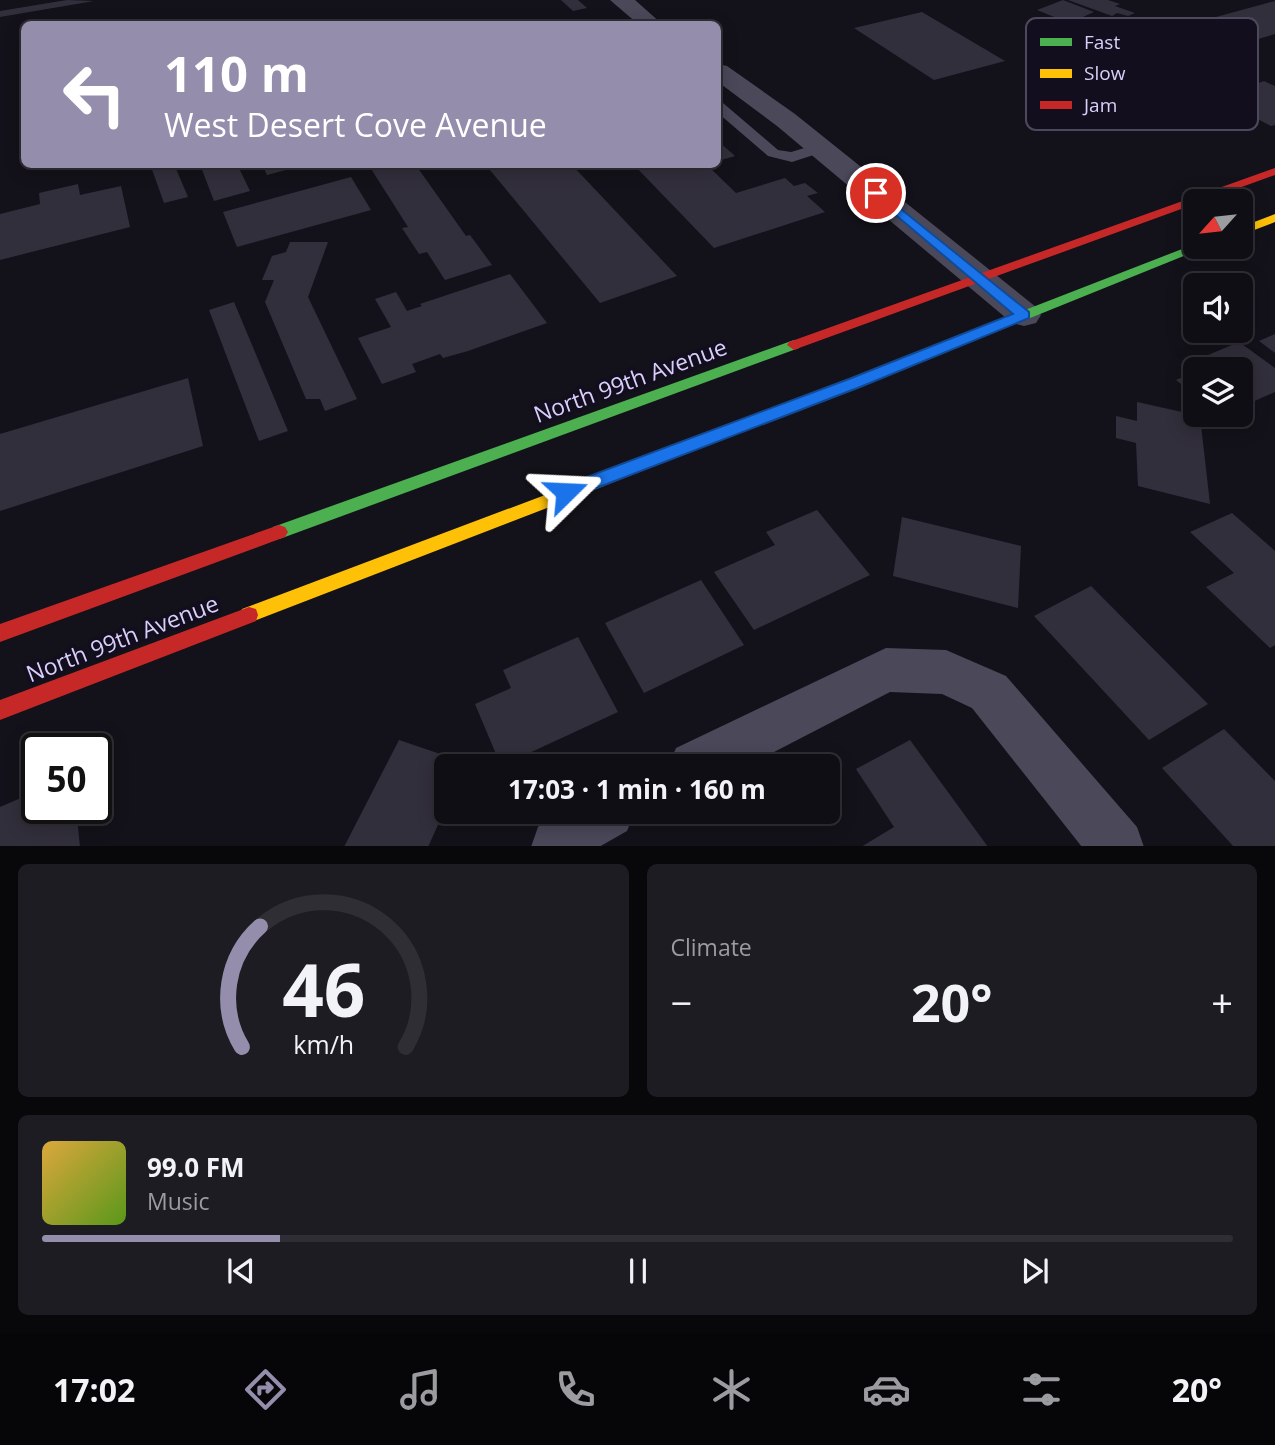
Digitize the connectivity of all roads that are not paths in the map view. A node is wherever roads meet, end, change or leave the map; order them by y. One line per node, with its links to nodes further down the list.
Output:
1 (621, 0): 2 (street)
2 (647, 21)
3 (722, 87): 8 (street)
4 (1275, 171): 8 (main road, North 99th Avenue)
5 (1275, 218): 6 (main road)
6 (1253, 226)
7 (1183, 254): 9 (main road, North 99th Avenue)
8 (980, 279): 9 (street); 10 (main road, North 99th Avenue)
9 (1024, 315): 11 (main road, North 99th Avenue)
10 (0, 633)
11 (0, 710)
12 (718, 754): 15 (street)
13 (586, 824): 14 (street)
14 (558, 846)
15 (1117, 846)

